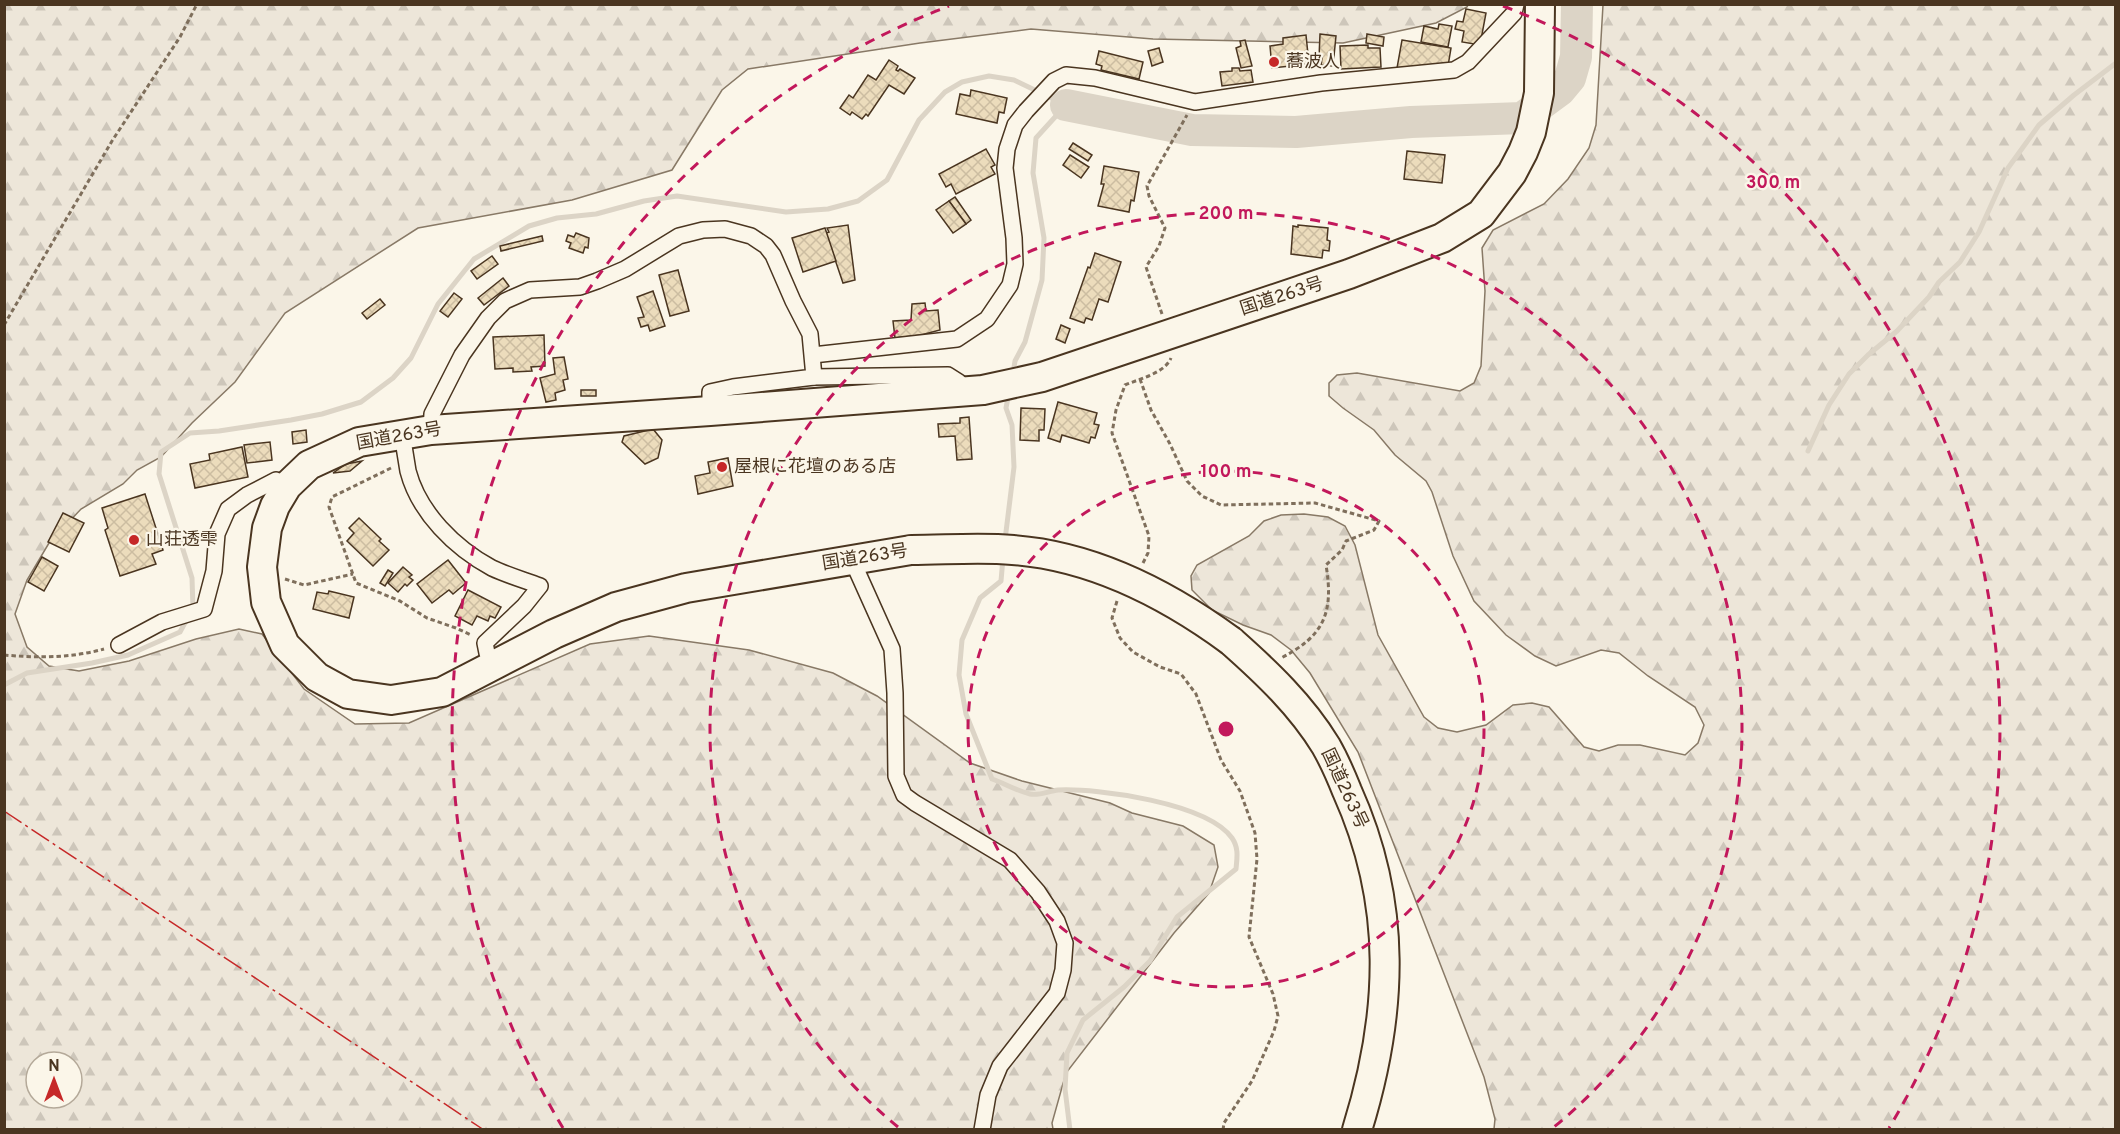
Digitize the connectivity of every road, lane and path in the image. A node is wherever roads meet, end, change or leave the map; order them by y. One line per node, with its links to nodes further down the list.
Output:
1 (196, 4): 6 (path)
2 (1516, 4): 4 (street)
3 (1539, 4): 10 (highway, 国道263号)
4 (1195, 102): 5 (path); 7 (street)
5 (1168, 147)
6 (4, 326)
7 (813, 355): 8 (street); 12 (street)
8 (814, 377): 10 (street); 11 (street)
9 (1140, 379): 22 (path)
10 (972, 391): 11 (highway, 国道263号)
11 (710, 411): 12 (highway, 国道263号)
12 (431, 430): 13 (highway, 国道263号)
13 (402, 435): 14 (street); 15 (highway, 国道263号)
14 (408, 467): 17 (path); 20 (street)
15 (287, 486): 19 (street); 20 (highway, 国道263号)
16 (852, 560): 20 (highway, 国道263号); 22 (highway, 国道263号, bridge); 23 (street)
17 (353, 574): 18 (path); 20 (path)
18 (284, 578)
19 (118, 645): 21 (path)
20 (490, 653)
21 (4, 655)
22 (1255, 663): 24 (highway, 国道263号)
23 (982, 1130)
24 (1357, 1130)

